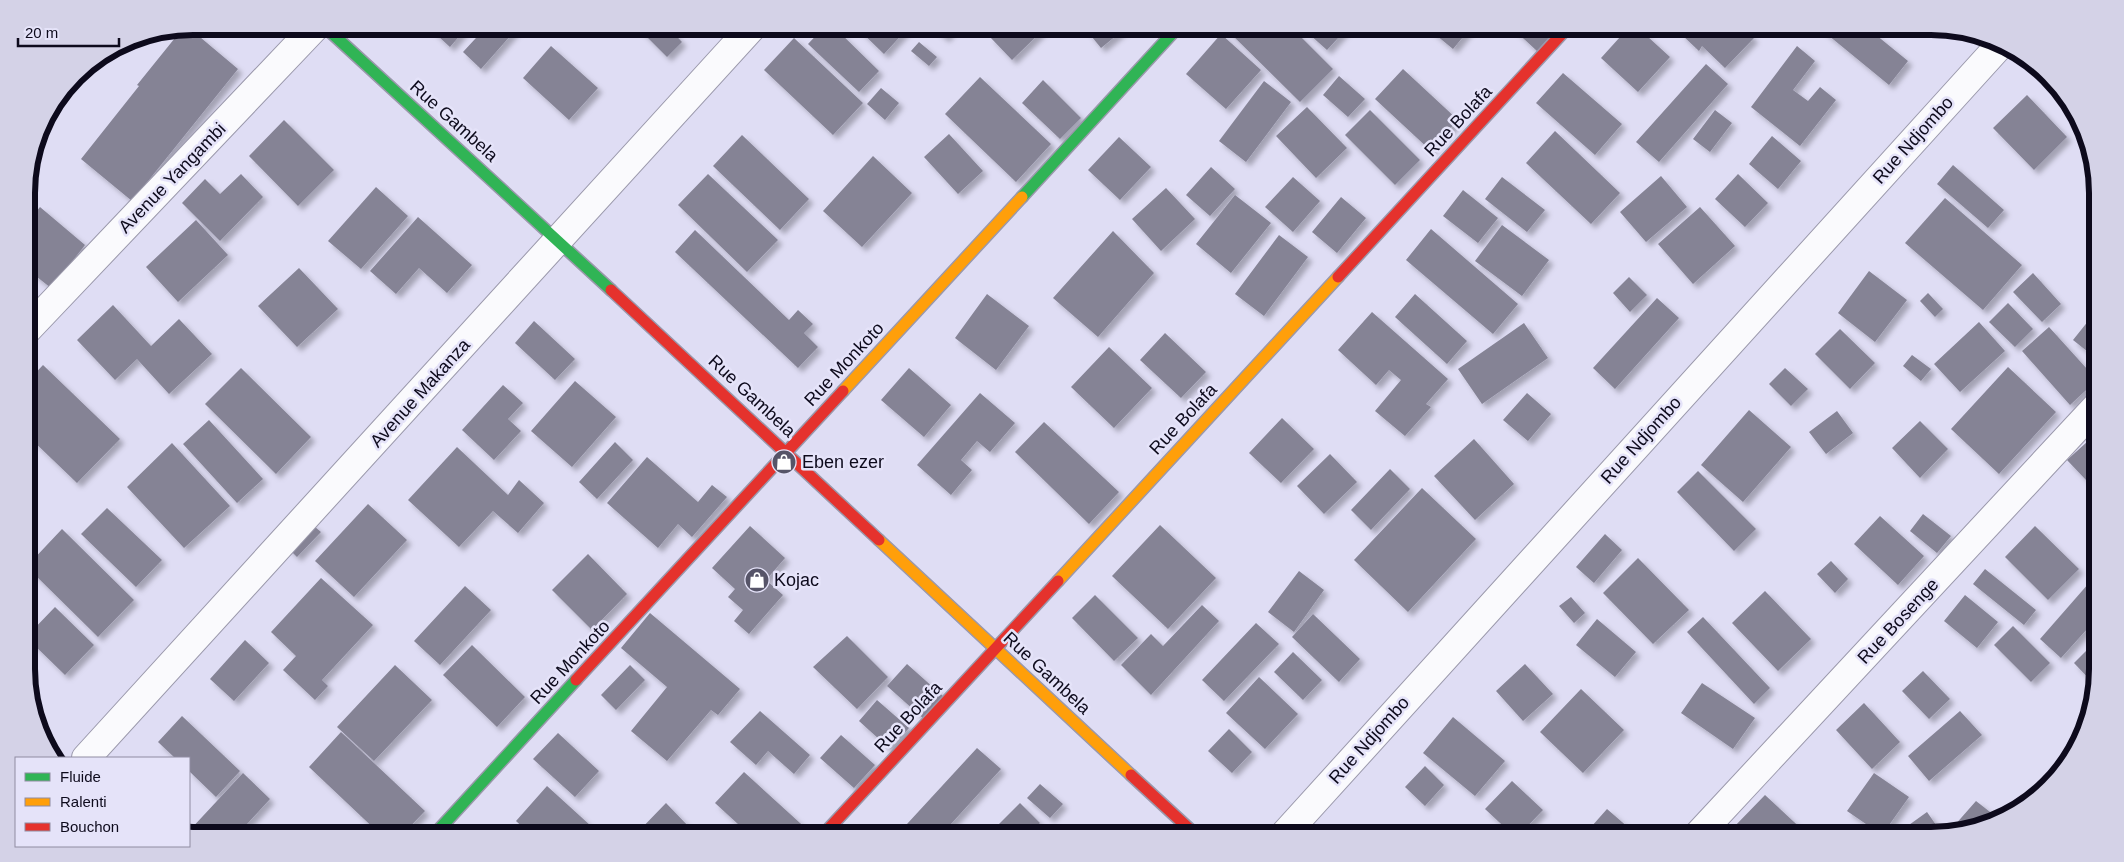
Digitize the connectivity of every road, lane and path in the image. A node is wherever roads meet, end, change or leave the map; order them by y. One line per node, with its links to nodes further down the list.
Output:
1 (307, 35): 8 (street, Avenue Yangambi)
2 (334, 35): 7 (street, Rue Gambela)
3 (745, 35): 7 (street, Avenue Makanza)
4 (1171, 35): 10 (street, Rue Monkoto)
5 (1561, 35): 11 (street, Rue Bolafa)
6 (1996, 49): 16 (street, Rue Ndjombo)
7 (560, 241): 10 (street, Rue Gambela); 12 (street, Avenue Makanza)
8 (35, 322)
9 (2089, 415): 17 (street, Rue Bosenge)
10 (787, 453): 11 (street, Rue Gambela); 13 (street, Rue Monkoto)
11 (995, 649): 14 (street, Rue Bolafa); 15 (street, Rue Gambela)
12 (87, 757)
13 (441, 827)
14 (830, 827)
15 (1187, 827)
16 (1291, 827)
17 (1706, 827)

